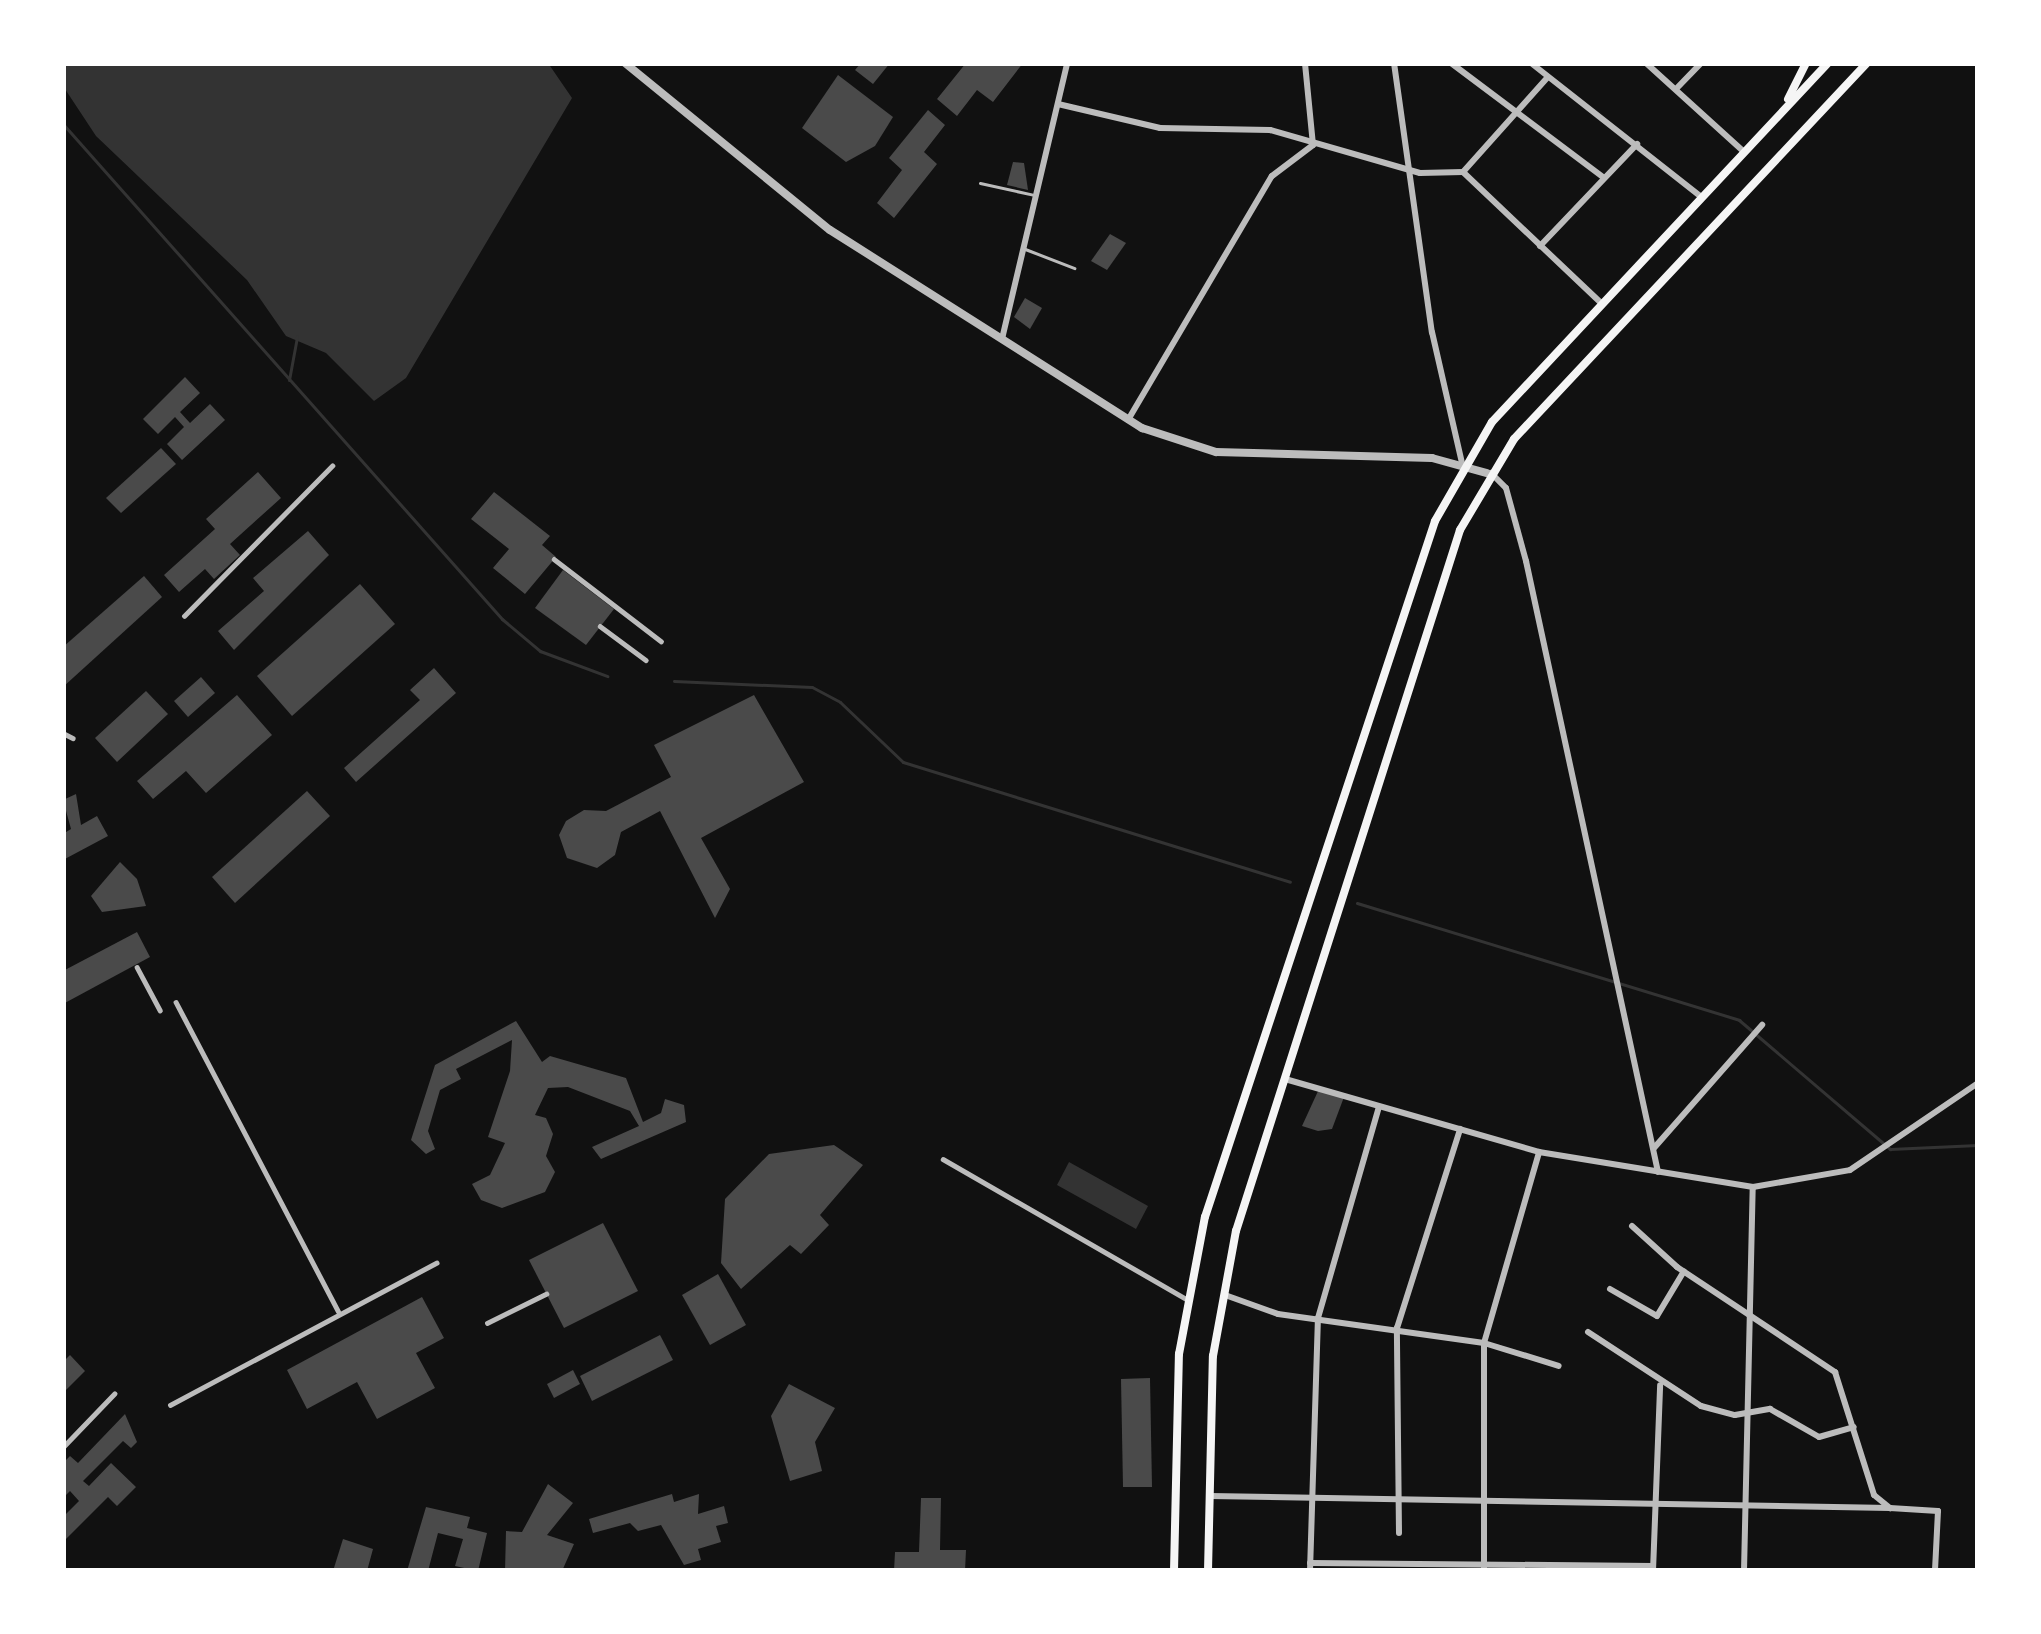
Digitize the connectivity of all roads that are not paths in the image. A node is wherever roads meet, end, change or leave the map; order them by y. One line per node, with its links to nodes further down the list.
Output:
1 (625, 63): 30 (street)
2 (1067, 63): 14 (street)
3 (1305, 63): 18 (street)
4 (1394, 63): 20 (street)
5 (1451, 63): 16 (street)
6 (1531, 63): 12 (street)
7 (1646, 63): 13 (street)
8 (1701, 63): 13 (street)
9 (1806, 63): 15 (main road)
10 (1828, 63): 15 (main road)
11 (1868, 63): 34 (main road)
12 (1548, 76): 16 (street); 17 (street)
13 (1676, 89): 19 (street)
14 (1058, 104): 18 (street); 24 (street)
15 (1783, 110): 19 (main road)
16 (1517, 113): 21 (street); 22 (street)
17 (1637, 144): 22 (street); 25 (street)
18 (1312, 145): 20 (street); 31 (street)
19 (1743, 151): 25 (main road)
20 (1406, 166): 21 (street); 32 (street)
21 (1462, 172): 26 (street)
22 (1604, 178): 26 (street)
23 (980, 183): 24 (lane)
24 (1036, 196): 27 (street)
25 (1700, 196): 29 (main road)
26 (1540, 246): 29 (street)
27 (1024, 248): 28 (lane); 30 (street)
28 (1074, 268)
29 (1601, 304): 32 (main road)
30 (1002, 339): 31 (street)
31 (1128, 419): 32 (street)
32 (1462, 464): 34 (street); 61 (main road)
33 (332, 466): 36 (street)
34 (1487, 472): 46 (main road); 50 (street)
35 (554, 559): 38 (street)
36 (184, 616)
37 (601, 626): 39 (street)
38 (662, 641)
39 (646, 660)
40 (63, 733): 41 (street)
41 (73, 738)
42 (137, 967): 44 (street)
43 (176, 1002): 62 (street)
44 (160, 1010)
45 (1762, 1025): 50 (street)
46 (1281, 1078): 48 (street); 60 (main road)
47 (1978, 1083): 54 (street)
48 (1379, 1107): 49 (street); 64 (street)
49 (1460, 1129): 51 (street); 66 (street)
50 (1654, 1148): 53 (street)
51 (1539, 1151): 53 (street); 68 (street)
52 (943, 1159): 61 (street)
53 (1658, 1172): 54 (street)
54 (1753, 1187): 63 (street)
55 (1632, 1226): 57 (street)
56 (436, 1263): 62 (street)
57 (1684, 1271): 58 (street); 63 (street)
58 (1610, 1289)
59 (547, 1294): 65 (street)
60 (1221, 1294): 64 (street); 76 (main road)
61 (1186, 1299): 87 (main road)
62 (338, 1311): 72 (street)
63 (1748, 1316): 73 (street); 74 (street)
64 (1318, 1318): 66 (street); 77 (street)
65 (487, 1324)
66 (1397, 1328): 68 (street); 78 (street)
67 (1588, 1332): 70 (street)
68 (1484, 1343): 69 (street); 79 (street)
69 (1559, 1366)
70 (1660, 1385): 73 (street); 80 (street)
71 (115, 1394): 75 (street)
72 (170, 1405)
73 (1745, 1415): 74 (street); 81 (street)
74 (1854, 1427): 82 (street)
75 (63, 1447)
76 (1210, 1496): 77 (street); 88 (main road)
77 (1311, 1496): 78 (street); 84 (street)
78 (1398, 1498): 79 (street); 83 (street)
79 (1485, 1500): 80 (street); 85 (street)
80 (1654, 1501): 81 (street); 86 (street)
81 (1746, 1503): 82 (street); 89 (street)
82 (1890, 1508): 90 (street)
83 (1399, 1533)
84 (1310, 1567): 85 (street)
85 (1484, 1568): 86 (street)
86 (1653, 1568)
87 (1174, 1571)
88 (1208, 1571)
89 (1744, 1571)
90 (1935, 1571)

